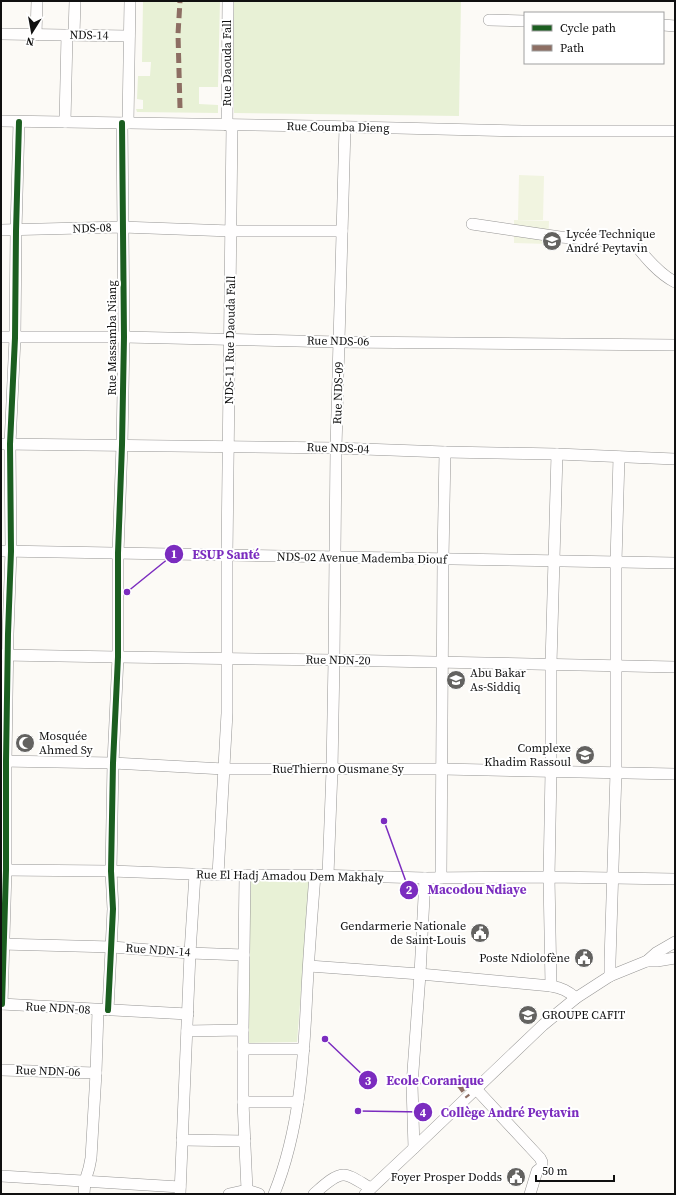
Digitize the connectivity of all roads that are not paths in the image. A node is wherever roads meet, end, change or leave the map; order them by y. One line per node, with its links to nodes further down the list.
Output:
1 (37, 1): 10 (street)
2 (75, 1): 11 (street)
3 (130, 1): 12 (street, Rue Massamba Niang)
4 (228, 1): 17 (street, Rue Daouda Fall)
5 (489, 20): 6 (street)
6 (524, 21)
7 (664, 25): 8 (street)
8 (675, 26)
9 (1, 34): 10 (street, NDS-14)
10 (36, 35): 11 (street, NDS-14)
11 (71, 35): 12 (street, NDS-14); 15 (street)
12 (129, 36): 16 (street, Rue Massamba Niang)
13 (1, 121): 14 (street, Rue Coumba Dieng)
14 (19, 122): 15 (street, Rue Coumba Dieng); 23 (street)
15 (65, 122): 16 (street, Rue Coumba Dieng)
16 (125, 123): 17 (street, Rue Coumba Dieng); 21 (street, Rue Massamba Niang)
17 (230, 125): 18 (street, Rue Coumba Dieng); 24 (street, NDS-11 Rue Daouda Fall)
18 (345, 127): 19 (street, Rue Coumba Dieng); 25 (street, Rue NDS-09)
19 (675, 131)
20 (472, 224): 26 (street)
21 (122, 227): 23 (street, NDS-08); 24 (street, NDS-08); 27 (street, Rue Massamba Niang)
22 (1, 230): 23 (street, NDS-08)
23 (16, 230): 29 (street)
24 (231, 231): 25 (street, NDS-08); 30 (street, NDS-11 Rue Daouda Fall)
25 (342, 231): 31 (street, Rue NDS-09)
26 (675, 282)
27 (124, 336): 29 (street, Rue NDS-06); 30 (street, Rue NDS-06); 34 (street, Rue Massamba Niang)
28 (1, 337): 29 (street, Rue NDS-06)
29 (15, 338): 33 (street)
30 (230, 338): 31 (street, Rue NDS-06); 35 (street, NDS-11 Rue Daouda Fall)
31 (339, 342): 32 (street, Rue NDS-06); 36 (street, Rue NDS-09)
32 (675, 345)
33 (5, 444): 34 (street, Rue NDS-04); 41 (street)
34 (122, 445): 35 (street, Rue NDS-04); 42 (street, Rue Massamba Niang)
35 (229, 446): 36 (street, Rue NDS-04); 43 (street, NDS-11 Rue Daouda Fall)
36 (336, 448): 37 (street, Rue NDS-04); 44 (street, Rue NDS-09)
37 (445, 452): 38 (street, Rue NDS-04); 45 (street)
38 (557, 454): 39 (street, Rue NDS-04); 46 (street)
39 (619, 457): 40 (street, Rue NDS-04); 47 (street)
40 (675, 459)
41 (6, 551): 42 (street, NDS-02 Avenue Mademba Diouf); 49 (street)
42 (118, 553): 43 (street, NDS-02 Avenue Mademba Diouf); 50 (street, Rue Massamba Niang)
43 (227, 555): 44 (street, NDS-02 Avenue Mademba Diouf); 51 (street, NDS-11 Rue Daouda Fall)
44 (335, 557): 45 (street, NDS-02 Avenue Mademba Diouf); 52 (street, Rue NDS-09)
45 (443, 559): 46 (street, NDS-02 Avenue Mademba Diouf); 53 (street)
46 (554, 561): 47 (street, NDS-02 Avenue Mademba Diouf); 54 (street)
47 (616, 562): 48 (street, NDS-02 Avenue Mademba Diouf); 55 (street)
48 (675, 563)
49 (4, 655): 50 (street, Rue NDN-20); 57 (street)
50 (118, 657): 51 (street, Rue NDN-20); 58 (street, Rue Massamba Niang)
51 (226, 658): 52 (street, Rue NDN-20); 59 (street, NDS-11 Rue Daouda Fall)
52 (334, 660): 53 (street, Rue NDN-20); 60 (street, Rue NDS-09)
53 (443, 662): 54 (street, Rue NDN-20); 61 (street)
54 (551, 664): 55 (street, Rue NDN-20); 62 (street)
55 (615, 665): 56 (street, Rue NDN-20); 63 (street)
56 (675, 667)
57 (3, 761): 58 (street, RueThierno Ousmane Sy); 65 (street)
58 (113, 763): 59 (street, RueThierno Ousmane Sy); 66 (street, Rue Massamba Niang)
59 (224, 769): 60 (street, RueThierno Ousmane Sy); 68 (street, NDS-11 Rue Daouda Fall)
60 (332, 770): 61 (street, RueThierno Ousmane Sy); 71 (street, Rue NDS-09)
61 (442, 770): 62 (street, RueThierno Ousmane Sy); 74 (street)
62 (551, 771): 63 (street, RueThierno Ousmane Sy); 72 (street)
63 (616, 772): 64 (street, RueThierno Ousmane Sy); 75 (street)
64 (675, 774)
65 (4, 870): 66 (street, Rue El Hadj Amadou Dem Makhaly); 78 (street)
66 (111, 871): 67 (street, Rue El Hadj Amadou Dem Makhaly); 79 (street, Rue Massamba Niang)
67 (195, 874): 68 (street, Rue El Hadj Amadou Dem Makhaly); 80 (street)
68 (218, 875): 69 (street, Rue El Hadj Amadou Dem Makhaly)
69 (244, 875): 70 (street, Rue El Hadj Amadou Dem Makhaly); 81 (street)
70 (315, 875): 71 (street, Rue El Hadj Amadou Dem Makhaly); 84 (street)
71 (328, 875): 73 (street, Rue El Hadj Amadou Dem Makhaly)
72 (549, 877): 74 (street, Rue El Hadj Amadou Dem Makhaly); 75 (street, Rue El Hadj Amadou Dem Makhaly); 87 (street)
73 (425, 878): 74 (street, Rue El Hadj Amadou Dem Makhaly); 85 (street)
74 (441, 878)
75 (612, 879): 76 (street, Rue El Hadj Amadou Dem Makhaly); 86 (street)
76 (675, 879)
77 (675, 942): 83 (street)
78 (3, 944): 79 (street, Rue NDN-14); 89 (street)
79 (112, 947): 80 (street, Rue NDN-14); 90 (street, Rue Massamba Niang)
80 (190, 953): 81 (street, Rue NDN-14); 91 (street)
81 (244, 955): 92 (street)
82 (675, 958): 83 (street)
83 (647, 960): 86 (street)
84 (309, 966): 85 (street); 95 (street)
85 (420, 974): 87 (street); 103 (street)
86 (610, 976): 88 (street)
87 (551, 986): 88 (street)
88 (576, 998): 98 (street)
89 (1, 1004): 90 (street, Rue NDN-08)
90 (103, 1010): 91 (street, Rue NDN-08); 97 (street, Rue Massamba Niang)
91 (188, 1014): 93 (street)
92 (243, 1030): 93 (street); 94 (street)
93 (187, 1031): 101 (street)
94 (243, 1049): 95 (street); 99 (street)
95 (304, 1049): 100 (street)
96 (1, 1070): 97 (street, Rue NDN-06)
97 (96, 1073): 105 (street, Rue Massamba Niang)
98 (476, 1089): 103 (street); 114 (street)
99 (243, 1102): 100 (street); 102 (street)
100 (298, 1102): 112 (street)
101 (182, 1140): 102 (street); 107 (street)
102 (245, 1141): 106 (street)
103 (414, 1148): 108 (street)
104 (1, 1176): 105 (street)
105 (84, 1181): 107 (street); 109 (street, Rue Massamba Niang)
106 (247, 1190): 110 (street); 111 (street)
107 (180, 1191)
108 (368, 1191): 113 (street)
109 (84, 1194)
110 (229, 1194)
111 (259, 1194)
112 (274, 1194)
113 (314, 1194)
114 (530, 1194)

